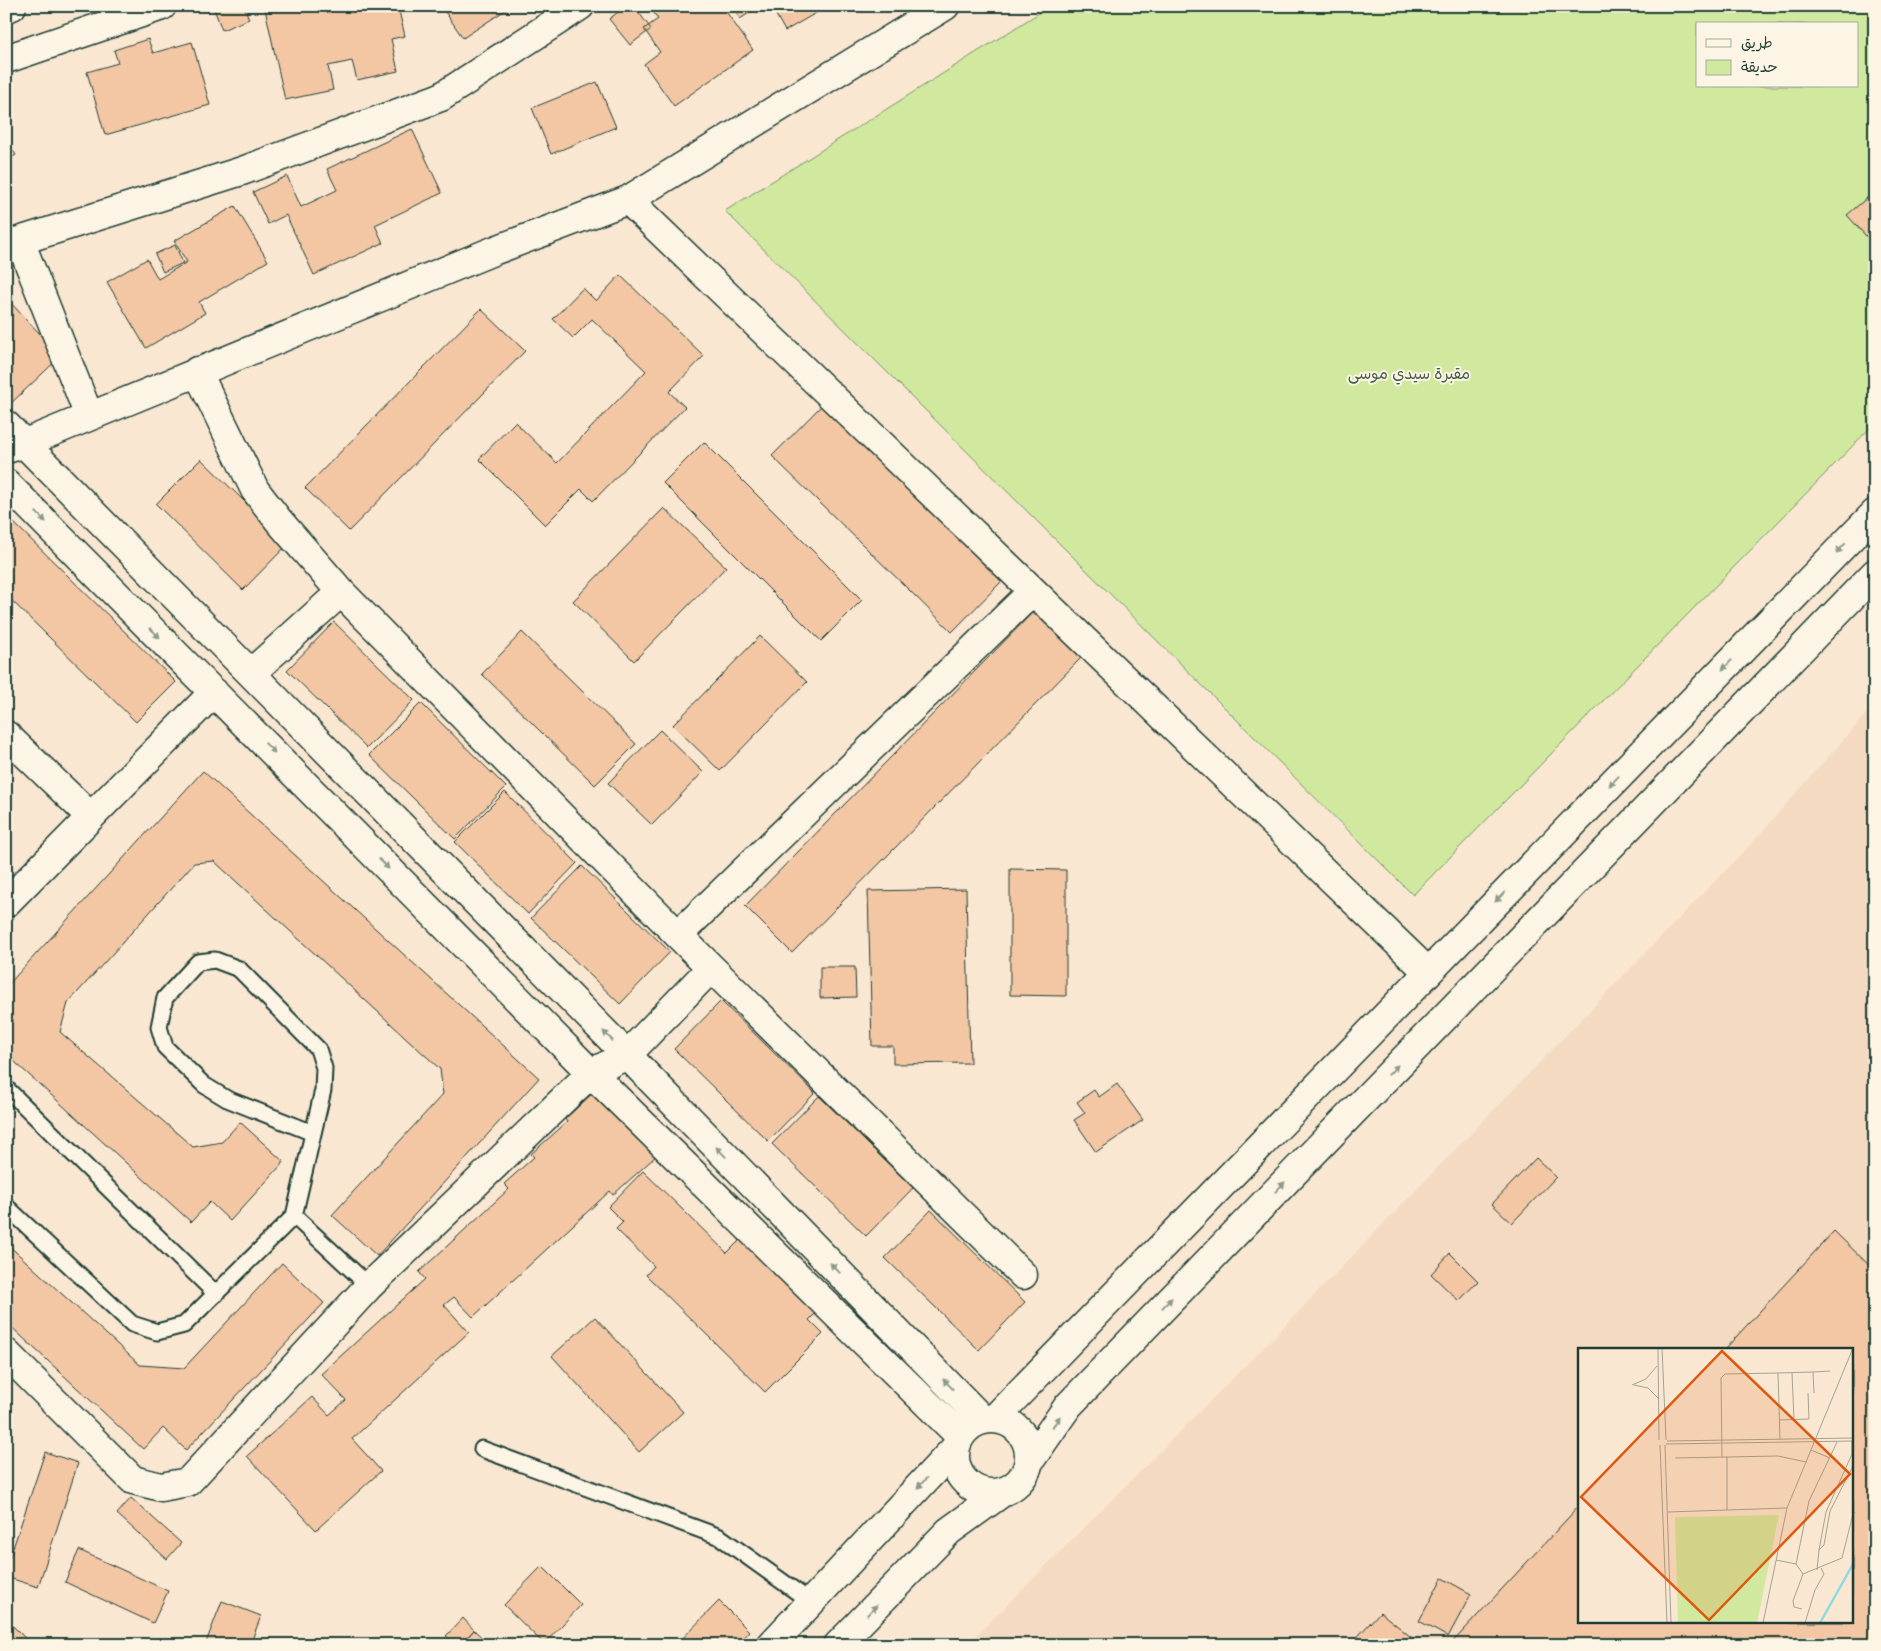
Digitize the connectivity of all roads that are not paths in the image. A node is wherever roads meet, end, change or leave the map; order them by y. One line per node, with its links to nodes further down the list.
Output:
1 (12, 6): 5 (main road)
2 (162, 6): 6 (main road)
3 (580, 6): 8 (main road)
4 (945, 6): 7 (main road)
5 (6, 8)
6 (6, 59)
7 (628, 200): 9 (main road); 15 (main road)
8 (13, 243): 10 (main road)
9 (198, 371): 10 (main road); 16 (main road)
10 (89, 416): 11 (main road)
11 (13, 439): 17 (main road)
12 (6, 483): 18 (main road, one-way to 18)
13 (1875, 513): 24 (main road, one-way to 24)
14 (1875, 574): 38 (main road, one-way to 14)
15 (1033, 591): 22 (main road); 24 (main road)
16 (341, 592): 17 (main road); 22 (main road)
17 (251, 673): 25 (main road, one-way to 17)
18 (214, 692): 20 (main road); 26 (main road, one-way to 26)
19 (6, 736): 20 (main road)
20 (91, 818): 21 (main road)
21 (6, 903)
22 (678, 935): 23 (main road)
23 (711, 968): 25 (main road); 31 (main road)
24 (1428, 972): 35 (main road)
25 (627, 1055): 26 (main road); 35 (main road, one-way to 25)
26 (591, 1073): 32 (main road); 36 (main road)
27 (6, 1088): 33 (lane)
28 (314, 1133): 28 (lane); 30 (lane)
29 (6, 1206): 33 (lane)
30 (294, 1216): 32 (lane); 33 (lane)
31 (1023, 1274)
32 (369, 1286): 34 (main road)
33 (216, 1294)
34 (6, 1353)
35 (989, 1419): 36 (main road); 38 (main road)
36 (957, 1442): 39 (main road); 40 (main road, one-way to 40)
37 (482, 1449): 40 (lane)
38 (1029, 1462): 39 (main road)
39 (1003, 1492): 42 (main road, one-way to 39)
40 (812, 1602): 41 (main road)
41 (771, 1645)
42 (838, 1645)

